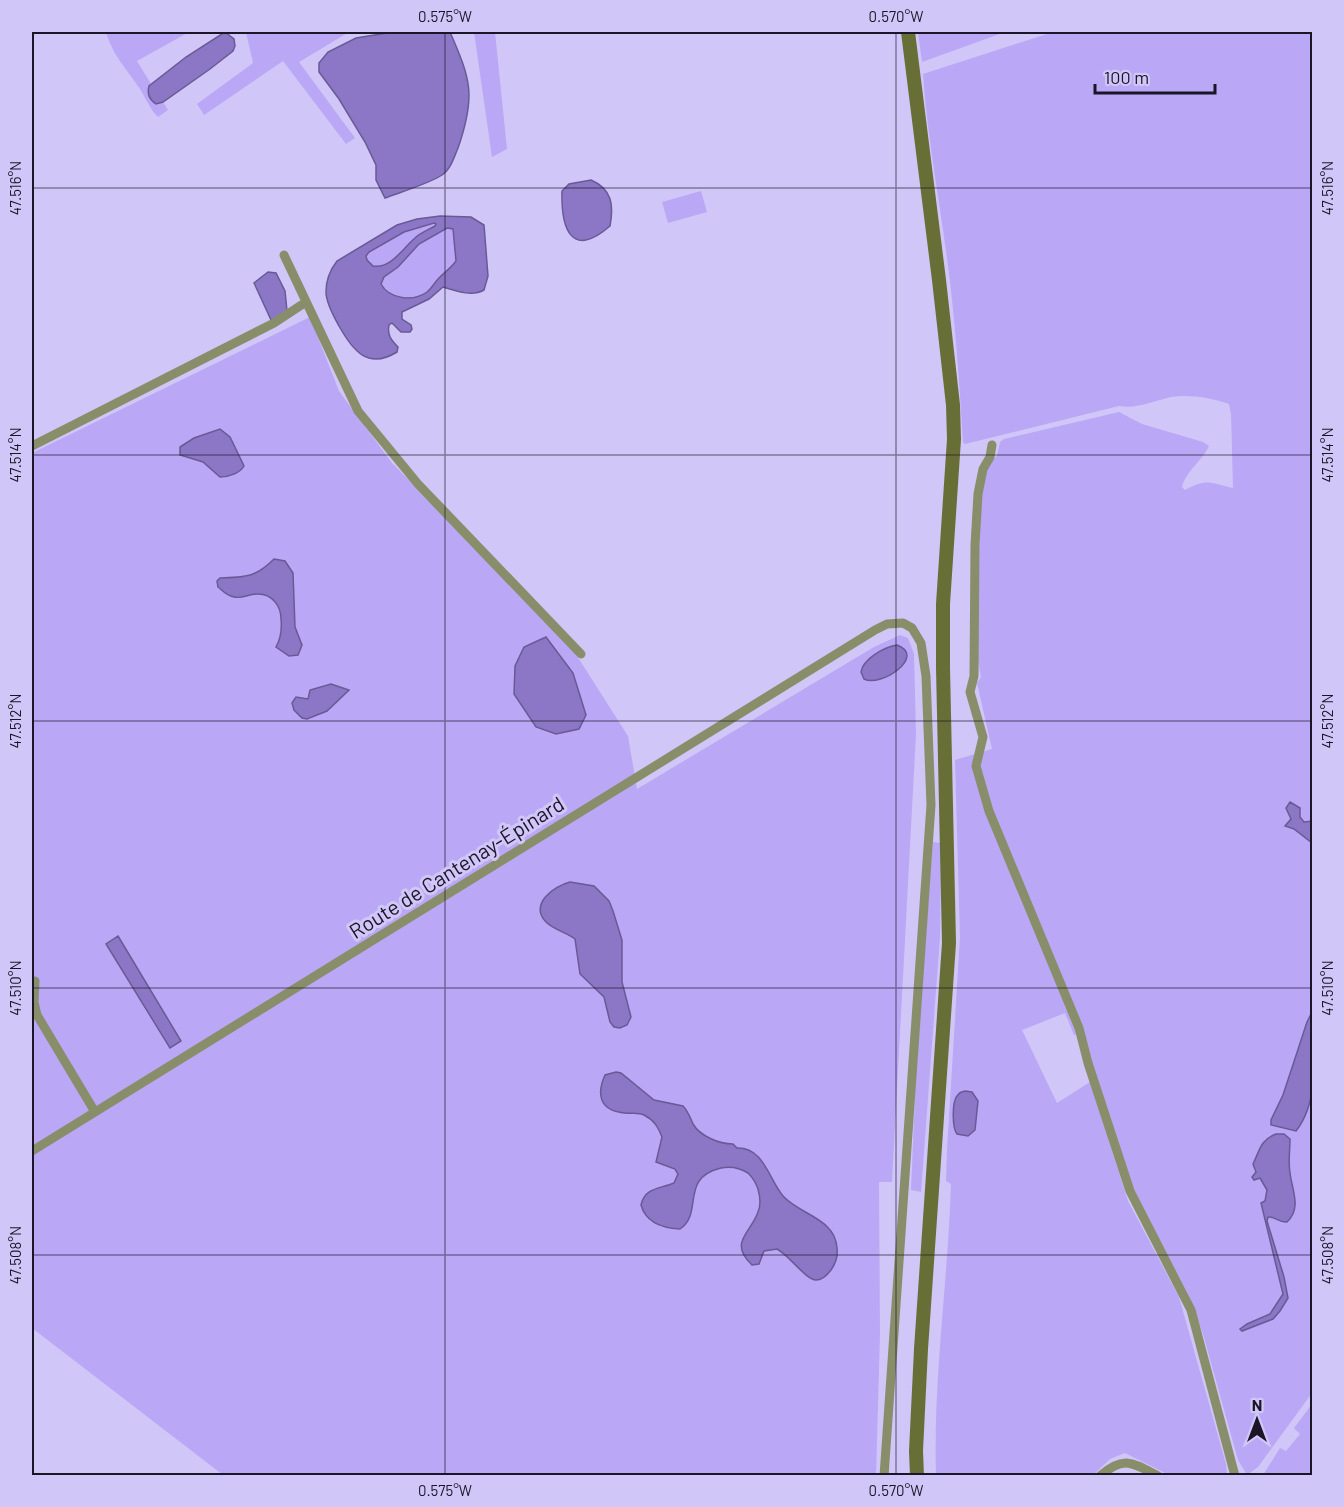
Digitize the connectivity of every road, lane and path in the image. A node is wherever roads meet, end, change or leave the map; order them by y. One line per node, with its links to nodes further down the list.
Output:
1 (908, 32): 11 (main road)
2 (284, 255): 3 (street)
3 (306, 302): 5 (street); 6 (street)
4 (992, 445): 14 (street)
5 (32, 446)
6 (581, 654)
7 (35, 981): 8 (street)
8 (95, 1112): 9 (street, Route de Cantenay-Épinard); 10 (street, Route de Cantenay-Épinard)
9 (32, 1151)
10 (884, 1476)
11 (916, 1476)
12 (1100, 1476): 13 (street)
13 (1158, 1476)
14 (1235, 1476)

